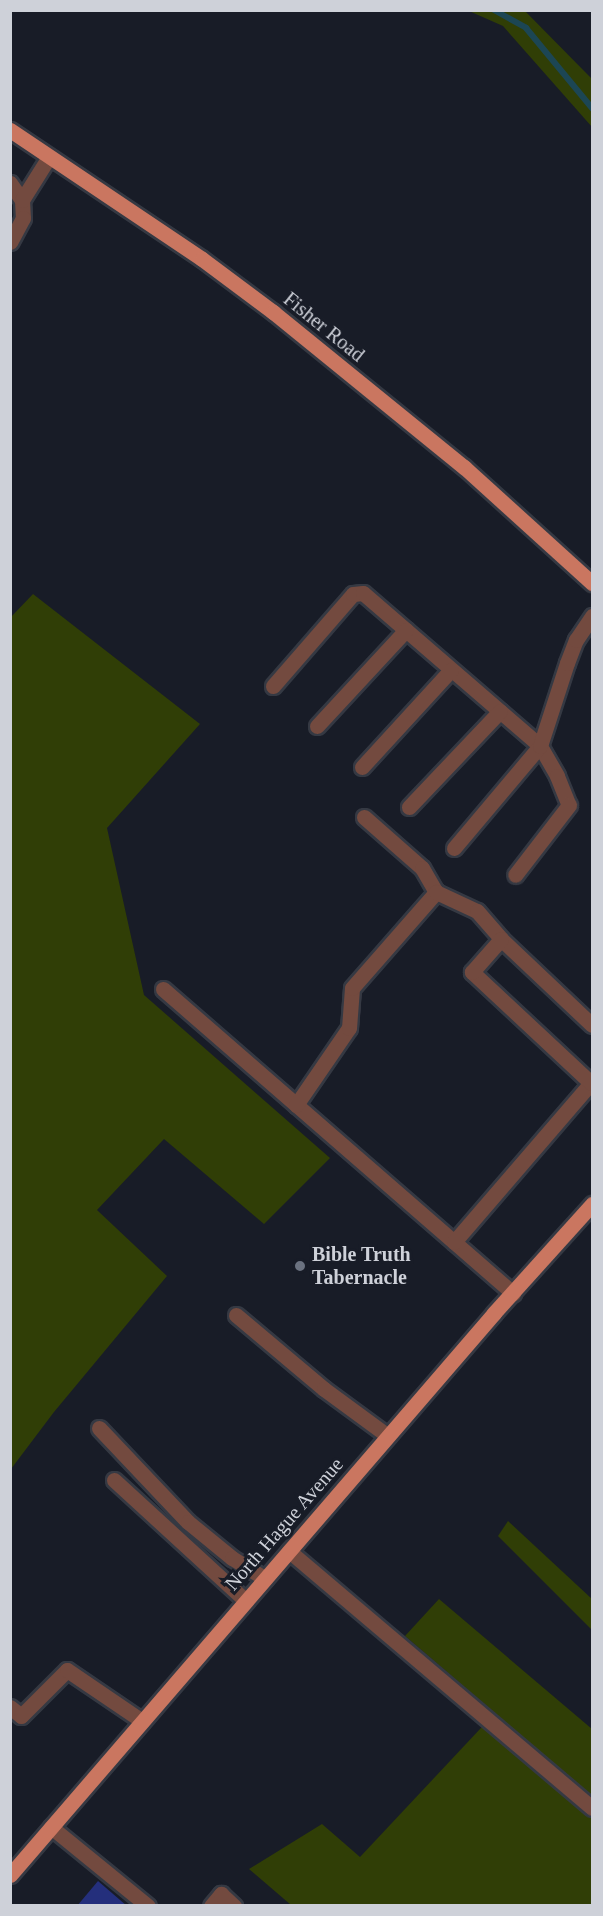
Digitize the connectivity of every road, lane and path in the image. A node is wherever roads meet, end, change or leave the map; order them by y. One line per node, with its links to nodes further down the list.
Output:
1 (10, 130): 2 (main road, Fisher Road)
2 (49, 157): 4 (lane); 6 (main road, Fisher Road)
3 (10, 183): 4 (lane)
4 (22, 200): 5 (lane)
5 (10, 242)
6 (592, 582)
7 (592, 616): 13 (lane)
8 (406, 630): 9 (lane); 10 (lane); 12 (lane)
9 (452, 670): 11 (lane); 14 (lane)
10 (273, 686)
11 (500, 711): 13 (lane); 15 (lane)
12 (317, 726)
13 (540, 746): 17 (lane); 18 (lane)
14 (362, 767)
15 (409, 807)
16 (364, 817): 19 (lane)
17 (454, 848)
18 (515, 875)
19 (436, 892): 20 (lane); 24 (lane)
20 (501, 939): 22 (lane); 23 (lane)
21 (163, 989): 24 (lane)
22 (592, 1025)
23 (592, 1082): 26 (lane)
24 (296, 1105): 26 (lane)
25 (592, 1204): 27 (main road, North Hague Avenue)
26 (454, 1242): 27 (lane)
27 (513, 1293): 30 (main road, North Hague Avenue)
28 (236, 1315): 30 (lane)
29 (99, 1428): 33 (lane)
30 (388, 1436): 32 (main road, North Hague Avenue)
31 (114, 1480): 34 (lane)
32 (289, 1551): 33 (main road, North Hague Avenue); 37 (lane)
33 (265, 1579): 34 (main road, North Hague Avenue)
34 (246, 1601): 36 (main road, North Hague Avenue)
35 (10, 1707): 36 (lane)
36 (141, 1721): 38 (main road, North Hague Avenue)
37 (592, 1808)
38 (51, 1827): 39 (main road, North Hague Avenue); 40 (lane)
39 (10, 1875)
40 (148, 1905)
41 (211, 1905): 42 (lane)
42 (234, 1905)

